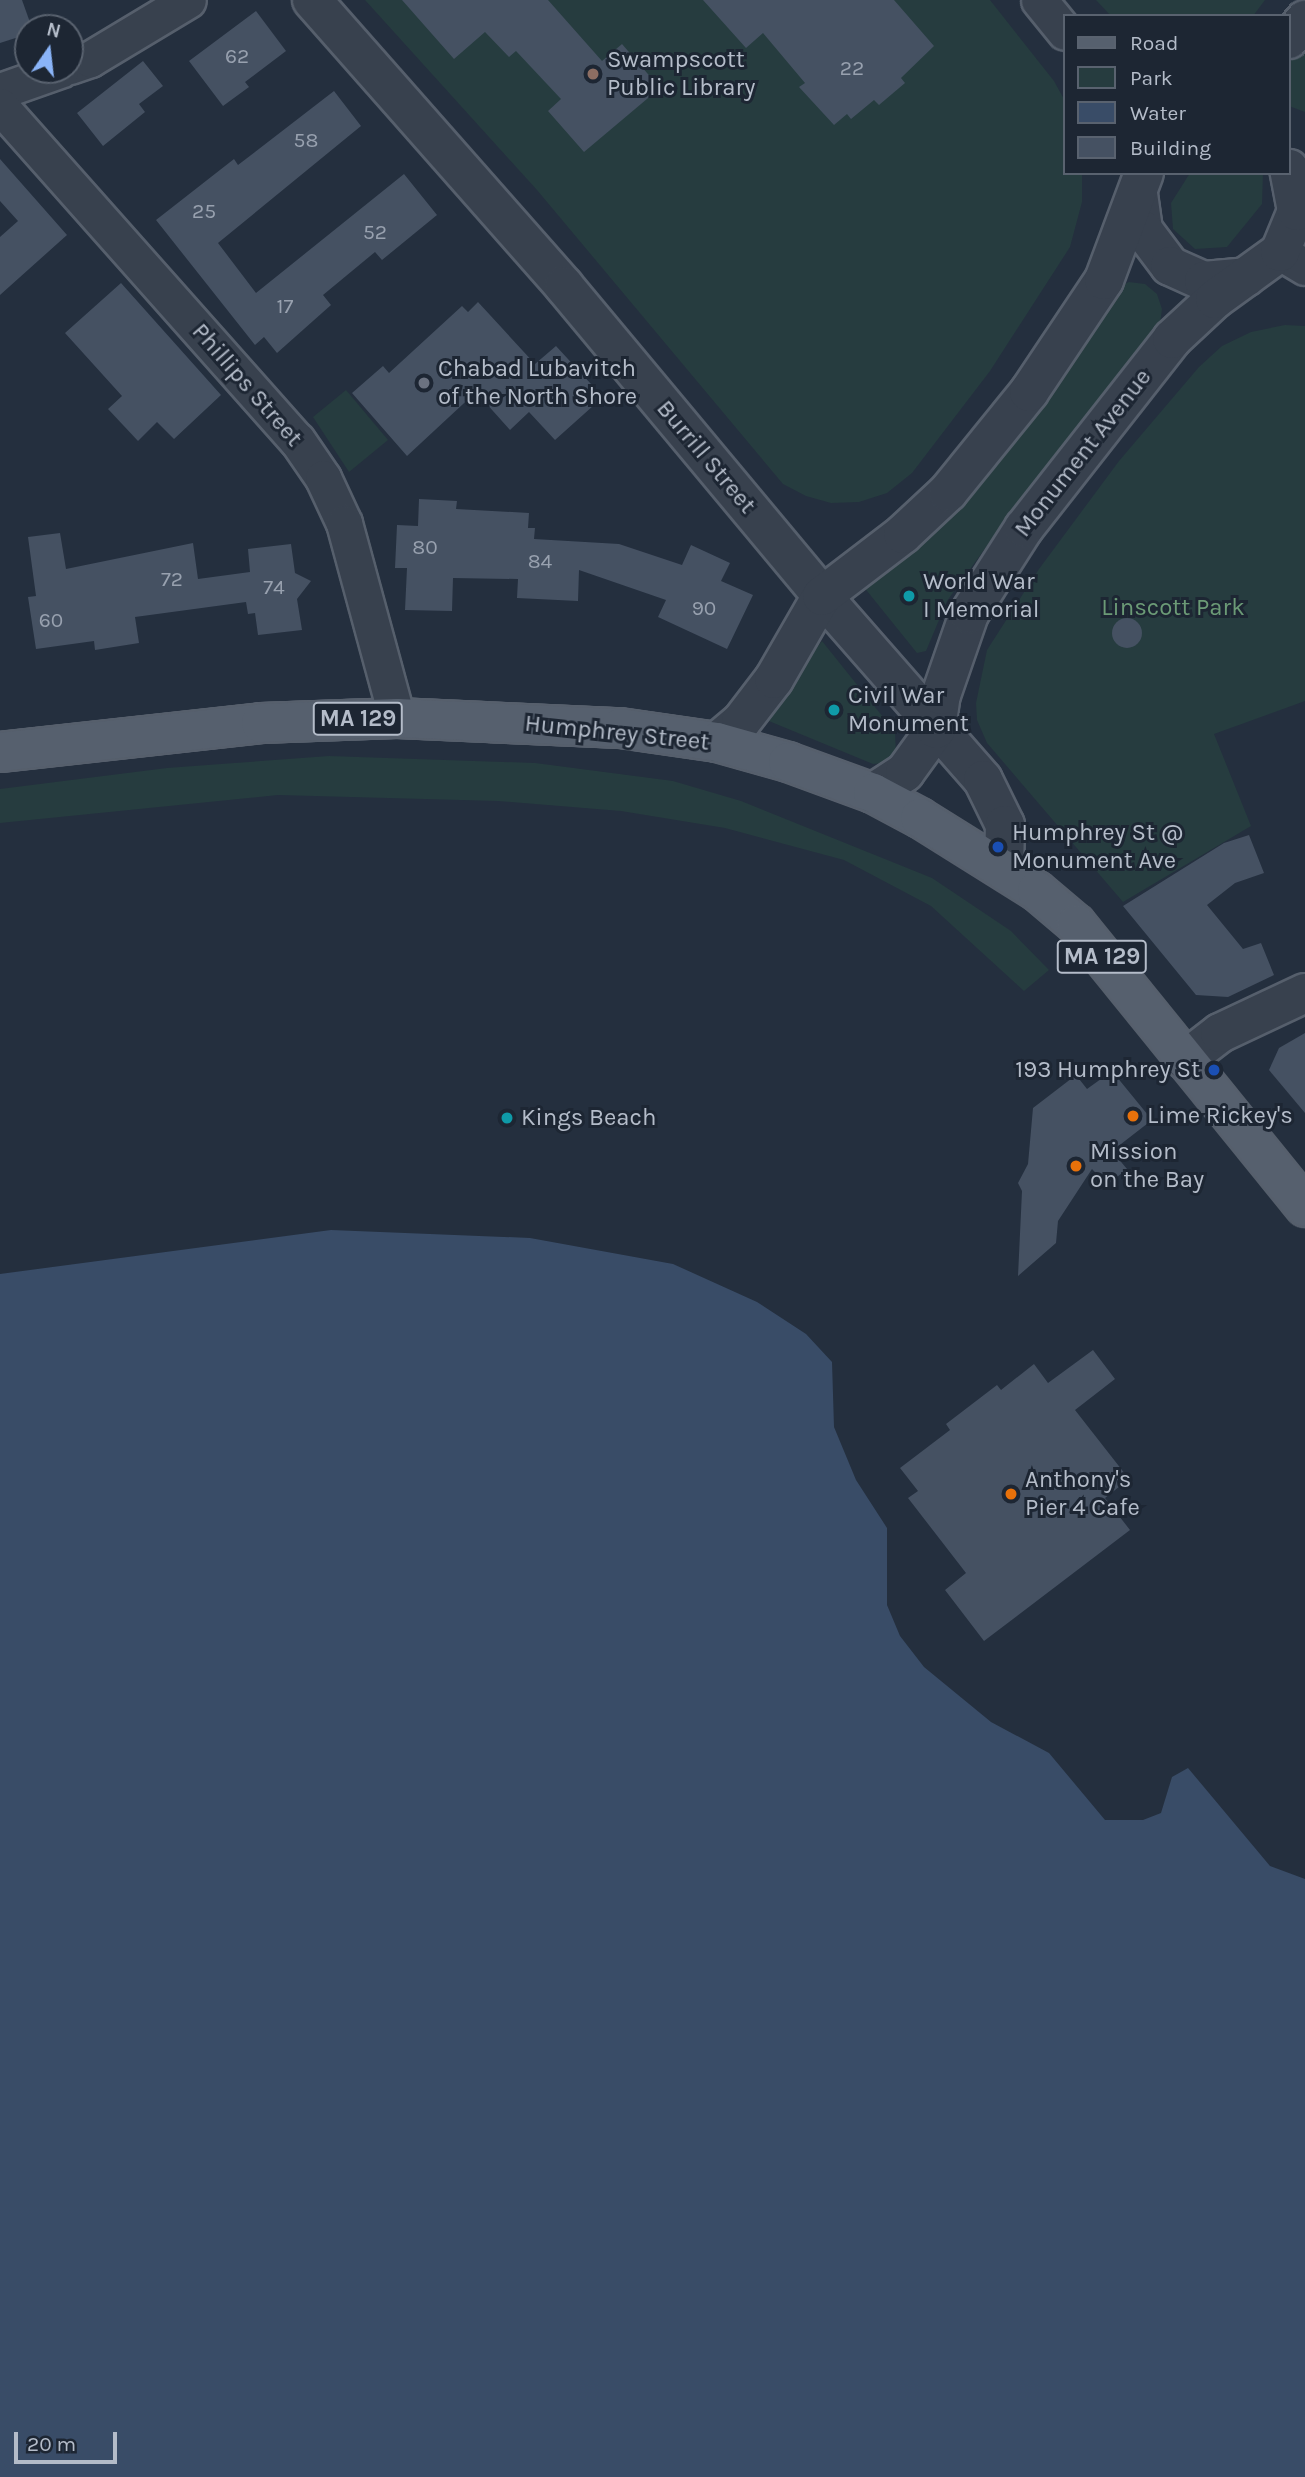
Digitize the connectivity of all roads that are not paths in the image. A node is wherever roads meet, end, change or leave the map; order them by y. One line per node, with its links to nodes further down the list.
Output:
1 (188, 0): 7 (street)
2 (312, 0): 15 (street, Burrill Street)
3 (1039, 0): 5 (street)
4 (1305, 20): 6 (street)
5 (1064, 31)
6 (1291, 37)
7 (84, 61)
8 (20, 84): 9 (street)
9 (0, 91)
10 (0, 106): 16 (street, Phillips Street)
11 (1297, 178): 13 (street, Monument Avenue)
12 (1141, 184): 14 (street); 15 (street)
13 (1293, 259): 14 (street, Monument Avenue)
14 (1246, 277): 17 (street, Monument Avenue)
15 (822, 596): 17 (street, Burrill Street); 18 (street)
16 (397, 718): 18 (main road, Humphrey Street / MA 129); 19 (main road, Humphrey Street / MA 129)
17 (936, 729): 20 (street, Monument Avenue); 21 (street, Burrill Street)
18 (717, 742): 20 (main road, Humphrey Street / MA 129)
19 (0, 752)
20 (873, 793): 21 (main road, Humphrey Street / MA 129)
21 (1004, 869): 23 (main road, Humphrey Street / MA 129)
22 (1305, 993): 23 (street)
23 (1185, 1060): 24 (main road, Humphrey Street / MA 129)
24 (1305, 1206)

